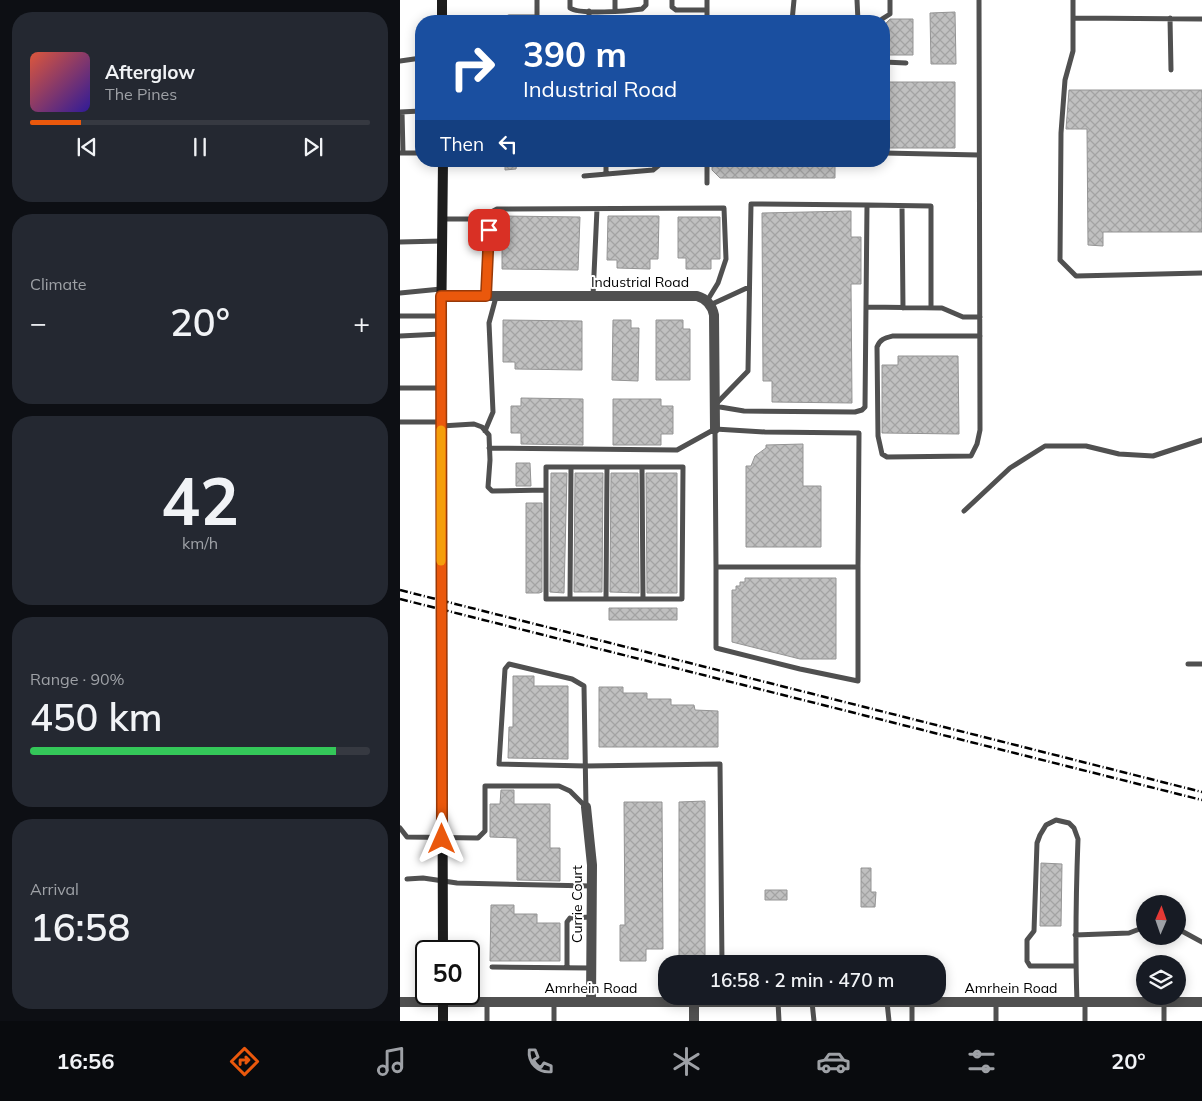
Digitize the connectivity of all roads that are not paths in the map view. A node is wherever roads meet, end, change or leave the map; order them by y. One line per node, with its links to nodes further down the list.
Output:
1 (442, 0): 16 (main road)
2 (537, 0): 17 (lane)
3 (570, 0): 14 (lane)
4 (614, 0): 15 (lane)
5 (646, 0): 15 (lane)
6 (672, 0): 13 (lane)
7 (707, 0): 13 (lane)
8 (794, 0): 20 (lane)
9 (857, 0): 21 (lane)
10 (890, 0): 22 (lane)
11 (979, 0): 36 (lane)
12 (1073, 0): 23 (lane)
13 (707, 10): 19 (lane)
14 (589, 11): 15 (lane); 18 (lane)
15 (615, 11)
16 (442, 15)
17 (537, 15)
18 (589, 15)
19 (707, 15)
20 (793, 15)
21 (858, 15)
22 (888, 15)
23 (1073, 18): 24 (lane); 51 (lane)
24 (1170, 18): 25 (lane); 30 (lane)
25 (1202, 19)
26 (415, 59): 27 (lane)
27 (400, 61)
28 (890, 62): 29 (lane)
29 (906, 63)
30 (1171, 70)
31 (415, 111): 32 (lane)
32 (401, 112): 33 (lane)
33 (402, 153): 34 (lane)
34 (415, 153)
35 (890, 153): 36 (lane)
36 (979, 156): 63 (lane)
37 (443, 167): 48 (main road)
38 (606, 167): 41 (lane)
39 (657, 167): 41 (lane)
40 (707, 167): 43 (lane)
41 (606, 174): 42 (lane)
42 (584, 176)
43 (707, 183)
44 (867, 206): 45 (lane); 52 (lane); 58 (lane)
45 (902, 206): 59 (lane); 60 (lane)
46 (597, 209): 47 (lane); 56 (lane); 57 (lane)
47 (489, 213): 48 (lane); 55 (lane)
48 (442, 220): 49 (main road)
49 (442, 241): 50 (lane); 54 (main road)
50 (400, 242)
51 (1202, 273)
52 (749, 287): 57 (lane); 69 (lane)
53 (400, 293): 54 (lane)
54 (441, 293): 55 (street, Industrial Road); 62 (main road)
55 (491, 296): 56 (street, Industrial Road); 73 (lane)
56 (593, 296): 57 (street, Industrial Road)
57 (708, 303): 69 (street)
58 (866, 308): 59 (lane); 69 (lane)
59 (903, 308): 60 (lane)
60 (931, 308): 63 (lane)
61 (400, 316): 62 (lane)
62 (441, 316): 64 (main road)
63 (980, 317): 66 (lane)
64 (441, 334): 65 (lane); 68 (main road)
65 (400, 336)
66 (980, 336): 66 (lane)
67 (400, 388): 68 (lane)
68 (441, 388): 71 (main road)
69 (714, 406): 72 (street)
70 (400, 422): 71 (lane)
71 (441, 424): 73 (lane); 91 (main road)
72 (715, 429): 75 (lane); 81 (lane); 82 (lane)
73 (485, 431): 75 (lane)
74 (1202, 440): 80 (lane)
75 (489, 448): 79 (lane)
76 (571, 467): 77 (lane); 79 (lane); 83 (lane)
77 (607, 467): 78 (lane); 84 (lane)
78 (642, 467): 85 (lane); 85 (lane)
79 (545, 490): 83 (lane)
80 (964, 511)
81 (716, 567): 82 (lane); 82 (lane)
82 (858, 568)
83 (570, 599): 84 (lane)
84 (606, 599): 85 (lane)
85 (643, 599)
86 (1188, 664): 87 (lane)
87 (1202, 664)
88 (586, 766): 88 (lane); 89 (lane); 101 (lane)
89 (586, 807): 91 (lane); 94 (street, Currie Court)
90 (401, 831): 91 (lane)
91 (442, 839): 93 (main road)
92 (407, 879): 93 (lane)
93 (442, 880): 94 (lane); 99 (main road)
94 (592, 886): 95 (street, Currie Court)
95 (592, 917): 104 (lane); 105 (street, Currie Court)
96 (1136, 930): 98 (lane)
97 (1186, 933): 100 (lane)
98 (1075, 935): 102 (lane); 102 (lane)
99 (443, 940)
100 (1202, 942)
101 (722, 955)
102 (1076, 966): 115 (lane)
103 (492, 967): 104 (lane)
104 (567, 968): 105 (lane)
105 (591, 968): 111 (street, Currie Court)
106 (415, 1001): 108 (street, Amrhein Road)
107 (480, 1001): 109 (street, Amrhein Road)
108 (400, 1002)
109 (487, 1002): 110 (street, Amrhein Road); 127 (lane)
110 (554, 1002): 111 (street, Amrhein Road); 128 (lane)
111 (591, 1002): 112 (street, Amrhein Road)
112 (658, 1002)
113 (946, 1002): 114 (street, Amrhein Road)
114 (996, 1002): 115 (street, Amrhein Road); 134 (lane)
115 (1081, 1002): 116 (street, Amrhein Road); 135 (lane)
116 (1136, 1002)
117 (1186, 1002): 118 (street, Amrhein Road)
118 (1202, 1002)
119 (443, 1005): 126 (main road)
120 (694, 1005): 129 (street)
121 (778, 1005): 130 (lane)
122 (812, 1005): 131 (lane)
123 (887, 1005): 132 (lane)
124 (912, 1005): 133 (lane)
125 (1164, 1005): 136 (lane)
126 (443, 1021)
127 (487, 1021)
128 (554, 1021)
129 (694, 1021)
130 (779, 1021)
131 (814, 1021)
132 (889, 1021)
133 (912, 1021)
134 (996, 1021)
135 (1085, 1021)
136 (1164, 1021)

